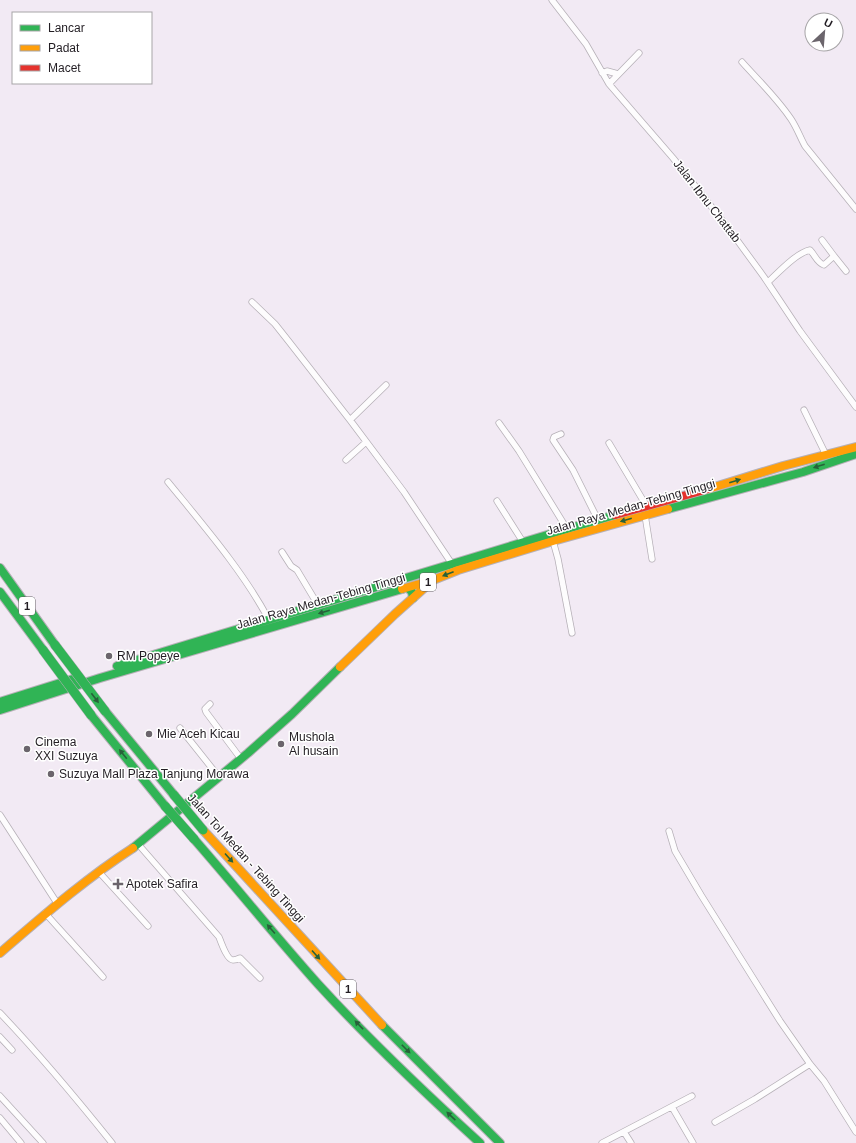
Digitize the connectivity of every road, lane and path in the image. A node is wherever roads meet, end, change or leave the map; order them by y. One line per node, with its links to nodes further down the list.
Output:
1 (552, 0): 4 (street, Jalan Ibnu Chattab)
2 (639, 53): 5 (street)
3 (742, 62): 7 (street)
4 (602, 73): 5 (street); 6 (street, Jalan Ibnu Chattab)
5 (618, 74): 6 (street)
6 (609, 84): 11 (street, Jalan Ibnu Chattab)
7 (856, 209)
8 (822, 240): 9 (street)
9 (834, 256): 10 (street); 11 (street)
10 (846, 271)
11 (768, 282): 14 (street, Jalan Ibnu Chattab)
12 (252, 302): 16 (street)
13 (386, 385): 16 (street)
14 (856, 407)
15 (804, 410): 22 (street)
16 (350, 420): 19 (street)
17 (499, 423): 28 (street)
18 (561, 434): 27 (street)
19 (366, 442): 23 (street); 33 (street)
20 (609, 444): 26 (street)
21 (855, 454): 22 (main road, Jalan Raya Medan-Tebing Tinggi / 1); 26 (main road, Jalan Raya Medan-Tebing Tinggi / 1, one-way to 26)
22 (826, 455): 26 (main road, Jalan Raya Medan-Tebing Tinggi / 1, one-way to 22)
23 (346, 460)
24 (168, 482): 40 (street)
25 (498, 500): 30 (street)
26 (646, 511): 27 (main road, Jalan Raya Medan-Tebing Tinggi / 1); 29 (main road, Jalan Raya Medan-Tebing Tinggi / 1, one-way to 29); 32 (street)
27 (598, 520): 28 (main road, Jalan Raya Medan-Tebing Tinggi / 1)
28 (567, 530): 30 (main road, Jalan Raya Medan-Tebing Tinggi / 1)
29 (552, 541): 35 (main road, Jalan Raya Medan-Tebing Tinggi / 1, one-way to 35); 41 (street)
30 (523, 542): 33 (main road, Jalan Raya Medan-Tebing Tinggi / 1)
31 (282, 552): 39 (street)
32 (652, 559)
33 (452, 564): 35 (main road, Jalan Raya Medan-Tebing Tinggi / 1)
34 (0, 568): 73 (main road, Jalan Tol Medan - Tebing Tinggi / 1, one-way to 73, bridge)
35 (432, 576): 36 (main road, Jalan Raya Medan-Tebing Tinggi / 1); 38 (main road); 39 (main road, Jalan Raya Medan-Tebing Tinggi / 1)
36 (408, 588): 38 (main road); 44 (main road, Jalan Raya Medan-Tebing Tinggi / 1, one-way to 44)
37 (0, 592): 72 (main road, 1, one-way to 37, bridge)
38 (413, 598): 46 (main road)
39 (318, 605): 40 (main road, Jalan Raya Medan-Tebing Tinggi / 1)
40 (269, 620): 42 (main road, Jalan Raya Medan-Tebing Tinggi / 1)
41 (572, 633)
42 (0, 702)
43 (210, 704): 46 (street)
44 (0, 710)
45 (180, 728): 47 (street)
46 (241, 759): 47 (main road)
47 (219, 777): 50 (main road)
48 (0, 814): 52 (street)
49 (669, 831): 61 (street)
50 (138, 844): 51 (main road); 57 (street)
51 (99, 872): 52 (main road); 54 (street)
52 (57, 903): 53 (main road)
53 (45, 914): 55 (main road); 56 (street)
54 (148, 926)
55 (0, 953)
56 (103, 977)
57 (260, 978)
58 (0, 1013): 71 (street)
59 (0, 1037): 60 (street)
60 (12, 1050)
61 (810, 1064): 66 (street); 68 (street)
62 (0, 1096): 70 (street)
63 (692, 1096): 64 (street)
64 (672, 1108): 67 (street); 76 (street)
65 (0, 1118): 69 (street)
66 (715, 1122)
67 (624, 1132): 74 (street); 75 (street)
68 (856, 1132)
69 (21, 1143)
70 (43, 1143)
71 (112, 1143)
72 (480, 1143)
73 (500, 1143)
74 (602, 1143)
75 (631, 1143)
76 (693, 1143)

